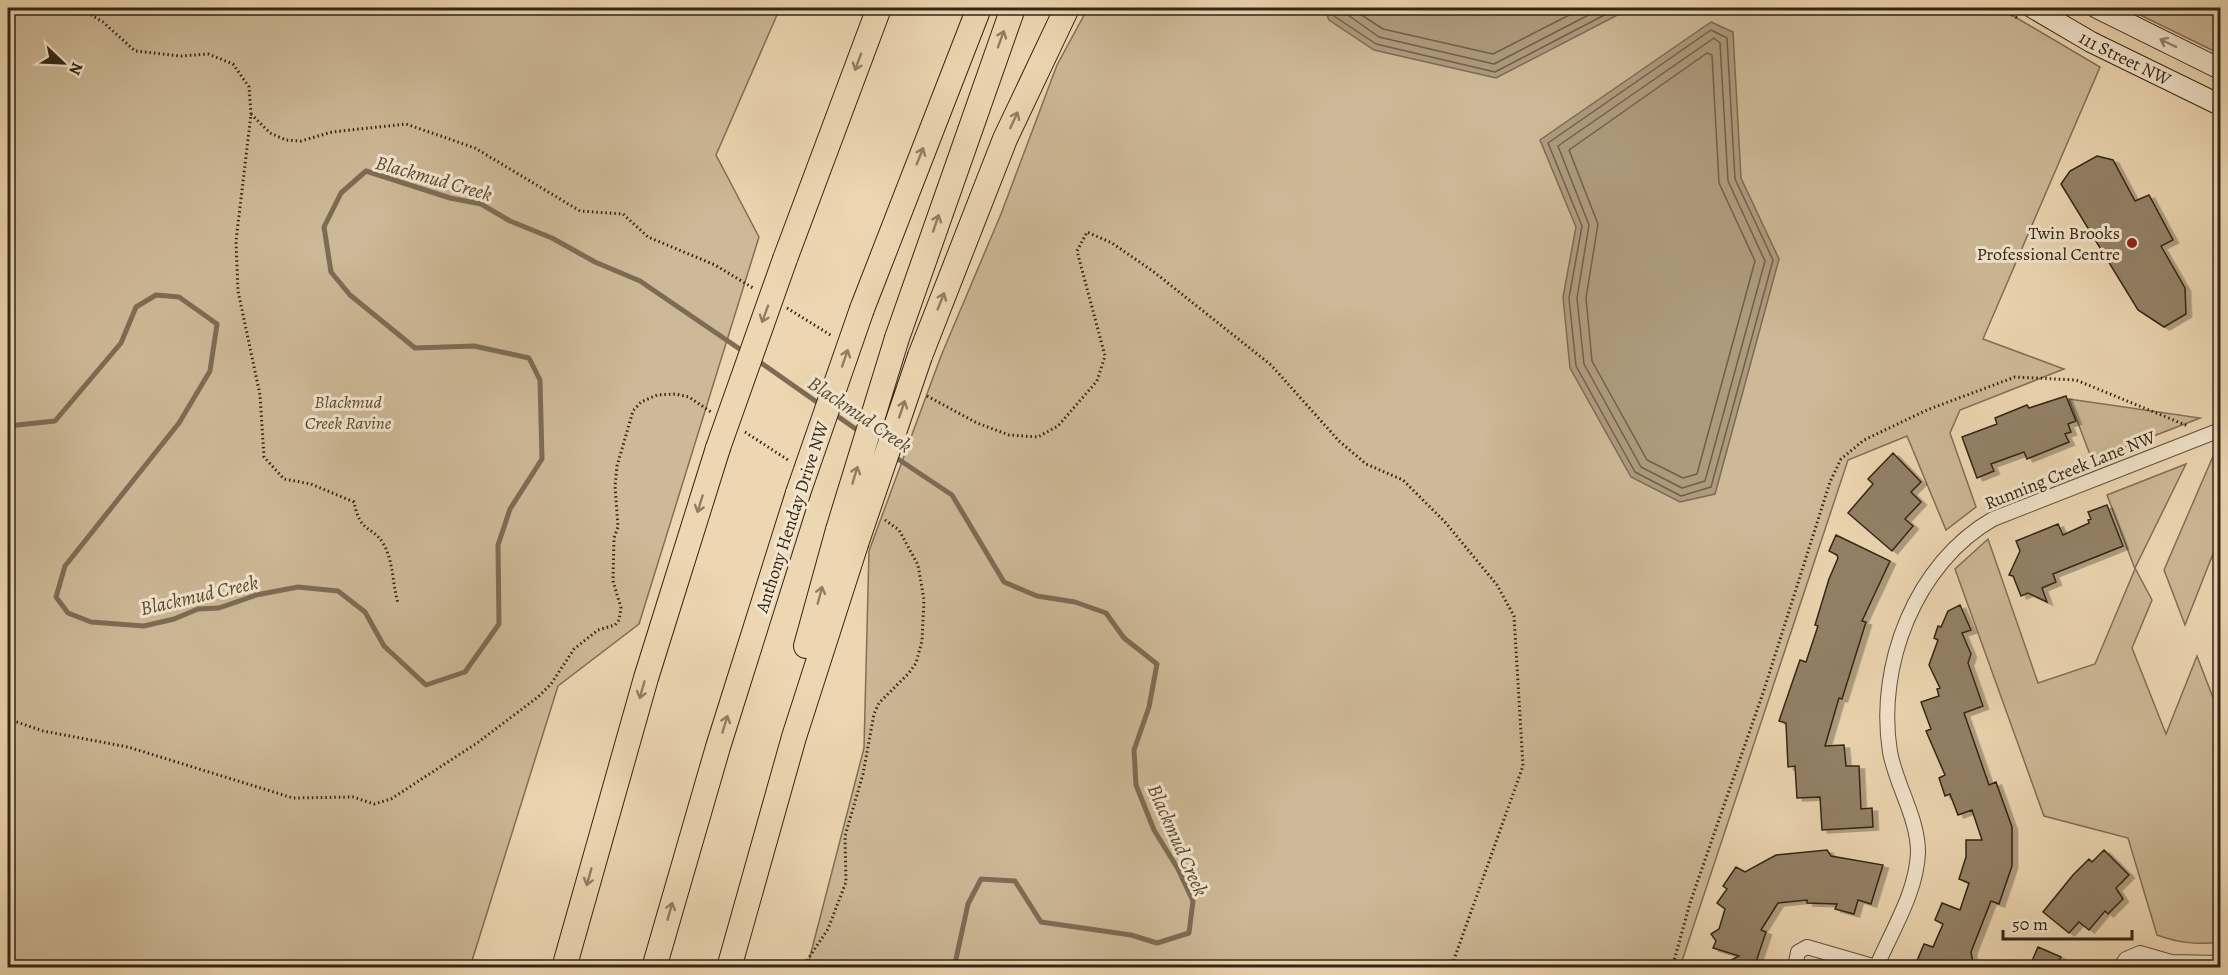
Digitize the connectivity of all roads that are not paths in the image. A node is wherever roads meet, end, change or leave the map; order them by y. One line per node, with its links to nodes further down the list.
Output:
1 (879, 8): 13 (highway, one-way to 13, bridge)
2 (979, 8): 14 (highway, Anthony Henday Drive NW, one-way to 2, bridge)
3 (1013, 8): 10 (highway, one-way to 3, bridge)
4 (1067, 8): 10 (highway, one-way to 4, bridge)
5 (2033, 8): 8 (main road, 111 Street NW)
6 (2097, 8): 7 (main road, 111 Street NW, one-way to 6)
7 (2220, 69)
8 (2220, 105)
9 (2220, 430): 12 (street, Running Creek Lane NW)
10 (847, 537): 15 (highway, one-way to 10)
11 (2220, 963): 17 (street)
12 (1876, 967): 16 (street, Running Creek Lane NW)
13 (564, 968)
14 (654, 968)
15 (729, 968)
16 (1795, 968)
17 (2120, 968)

